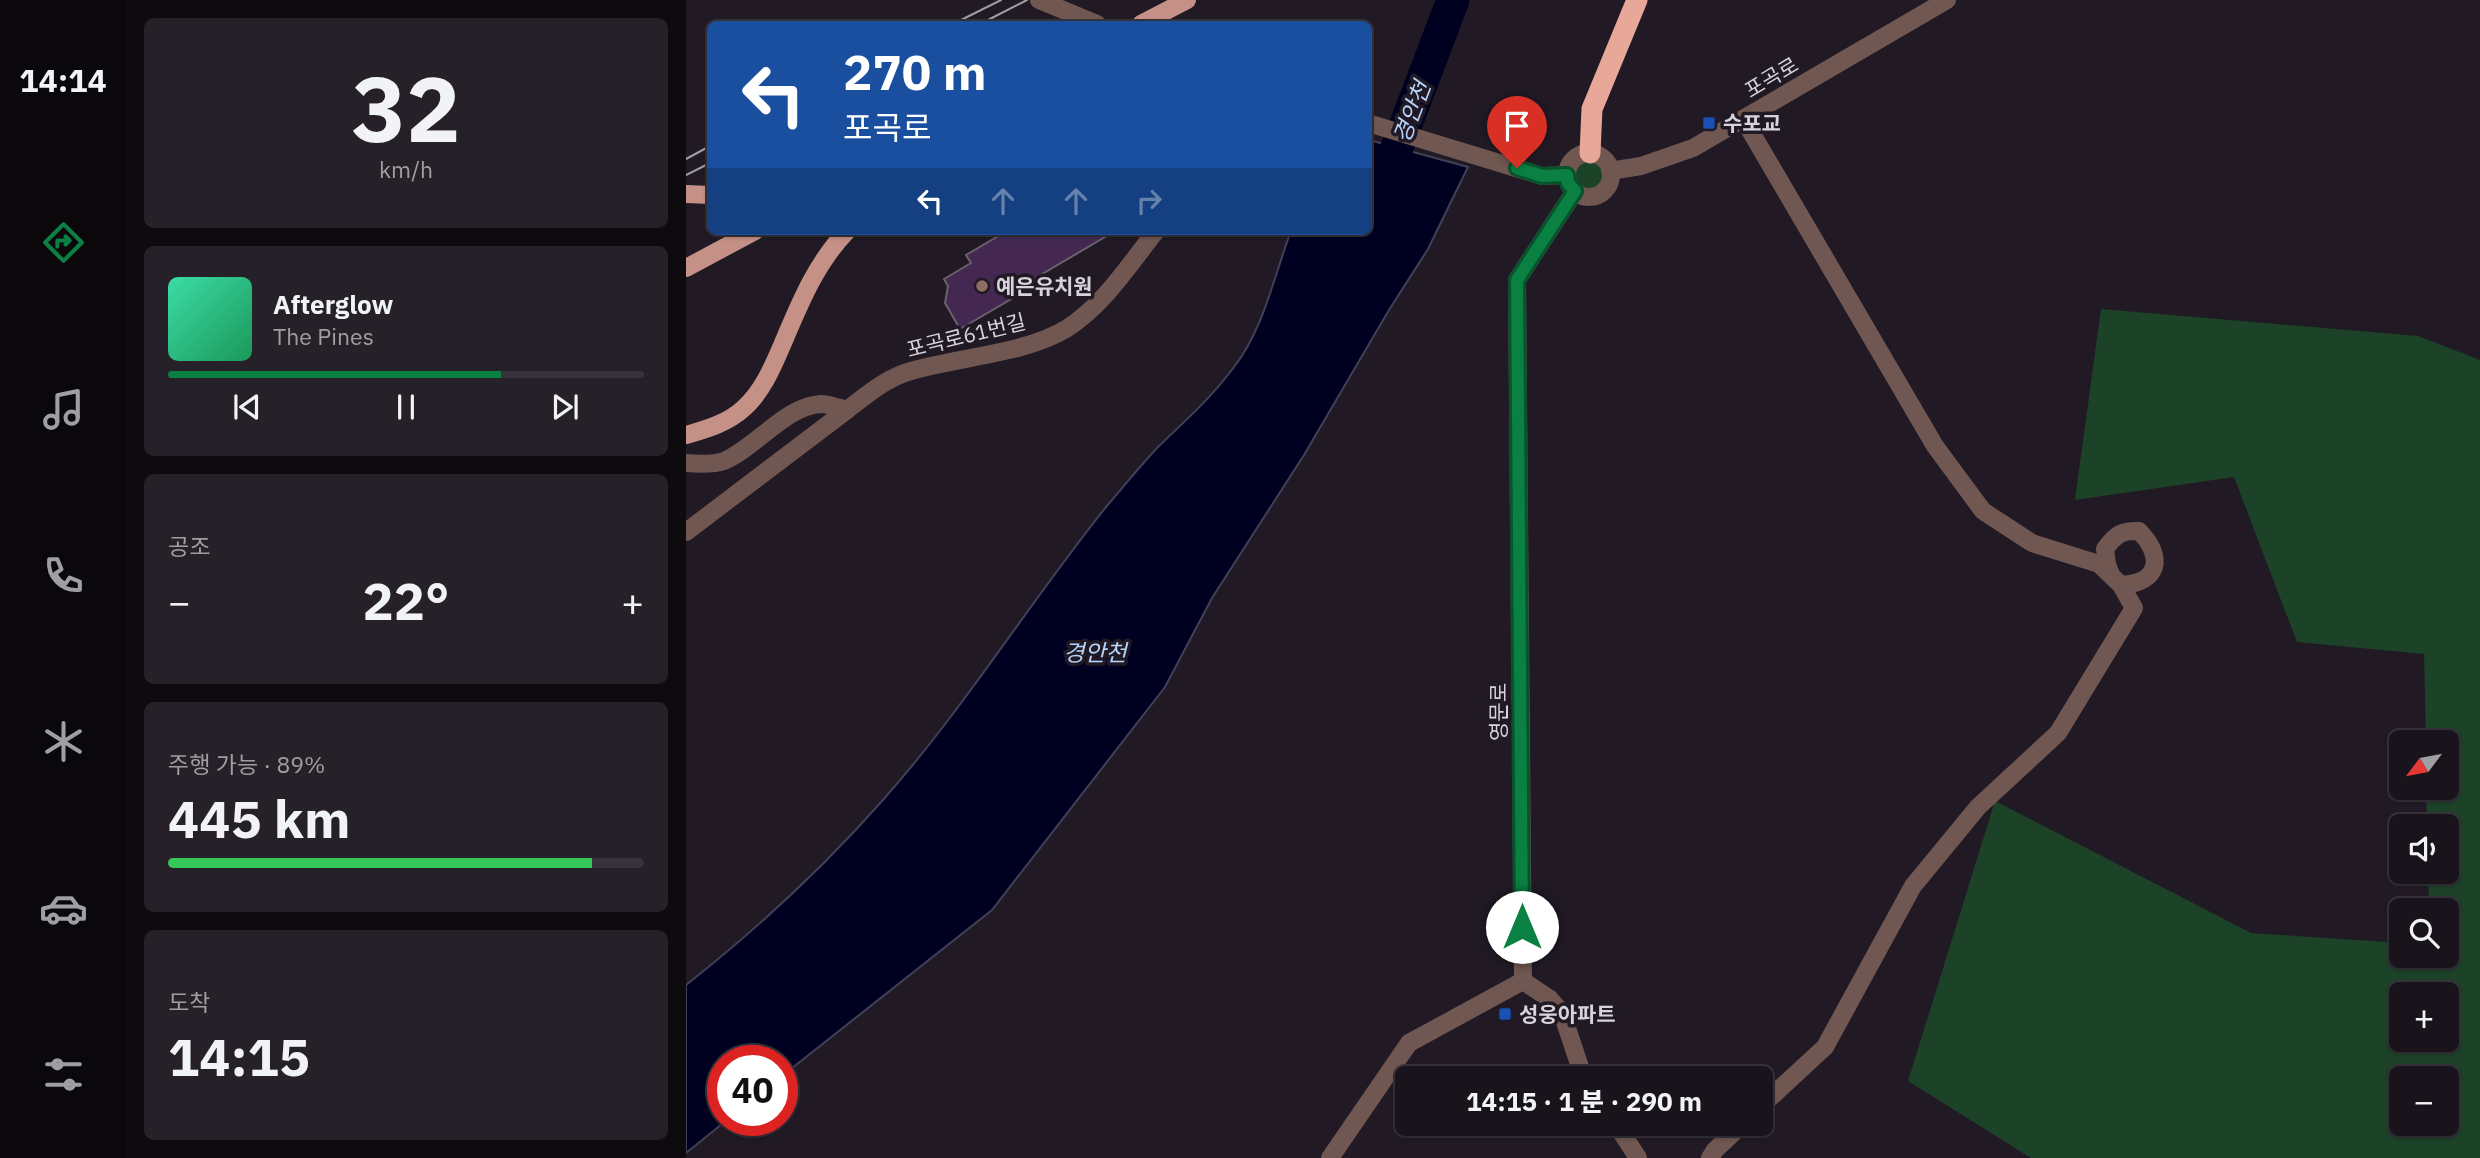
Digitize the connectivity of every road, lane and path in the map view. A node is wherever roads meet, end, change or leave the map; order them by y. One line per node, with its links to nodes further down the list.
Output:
1 (1039, 0): 5 (street)
2 (1187, 0): 6 (main road)
3 (1637, 0): 9 (highway)
4 (1947, 0): 7 (street, 포곡로)
5 (1090, 21)
6 (1147, 21)
7 (1744, 120): 10 (street, 포곡로); 24 (street)
8 (1372, 124): 11 (street)
9 (1590, 153): 10 (street); 11 (street)
10 (1610, 171): 11 (street)
11 (1571, 183): 22 (street, 영문로)
12 (686, 194): 13 (main road)
13 (707, 195)
14 (748, 235): 17 (main road)
15 (843, 235): 19 (main road)
16 (1153, 235): 18 (street, 포곡로61번길)
17 (686, 268)
18 (847, 410): 20 (street); 21 (street, 포곡로61번길)
19 (686, 435)
20 (686, 463)
21 (686, 531)
22 (1523, 981): 23 (street); 27 (street)
23 (1580, 1066)
24 (1773, 1095)
25 (1623, 1136): 28 (street)
26 (1730, 1136): 29 (street)
27 (1331, 1158)
28 (1638, 1158)
29 (1710, 1158)

